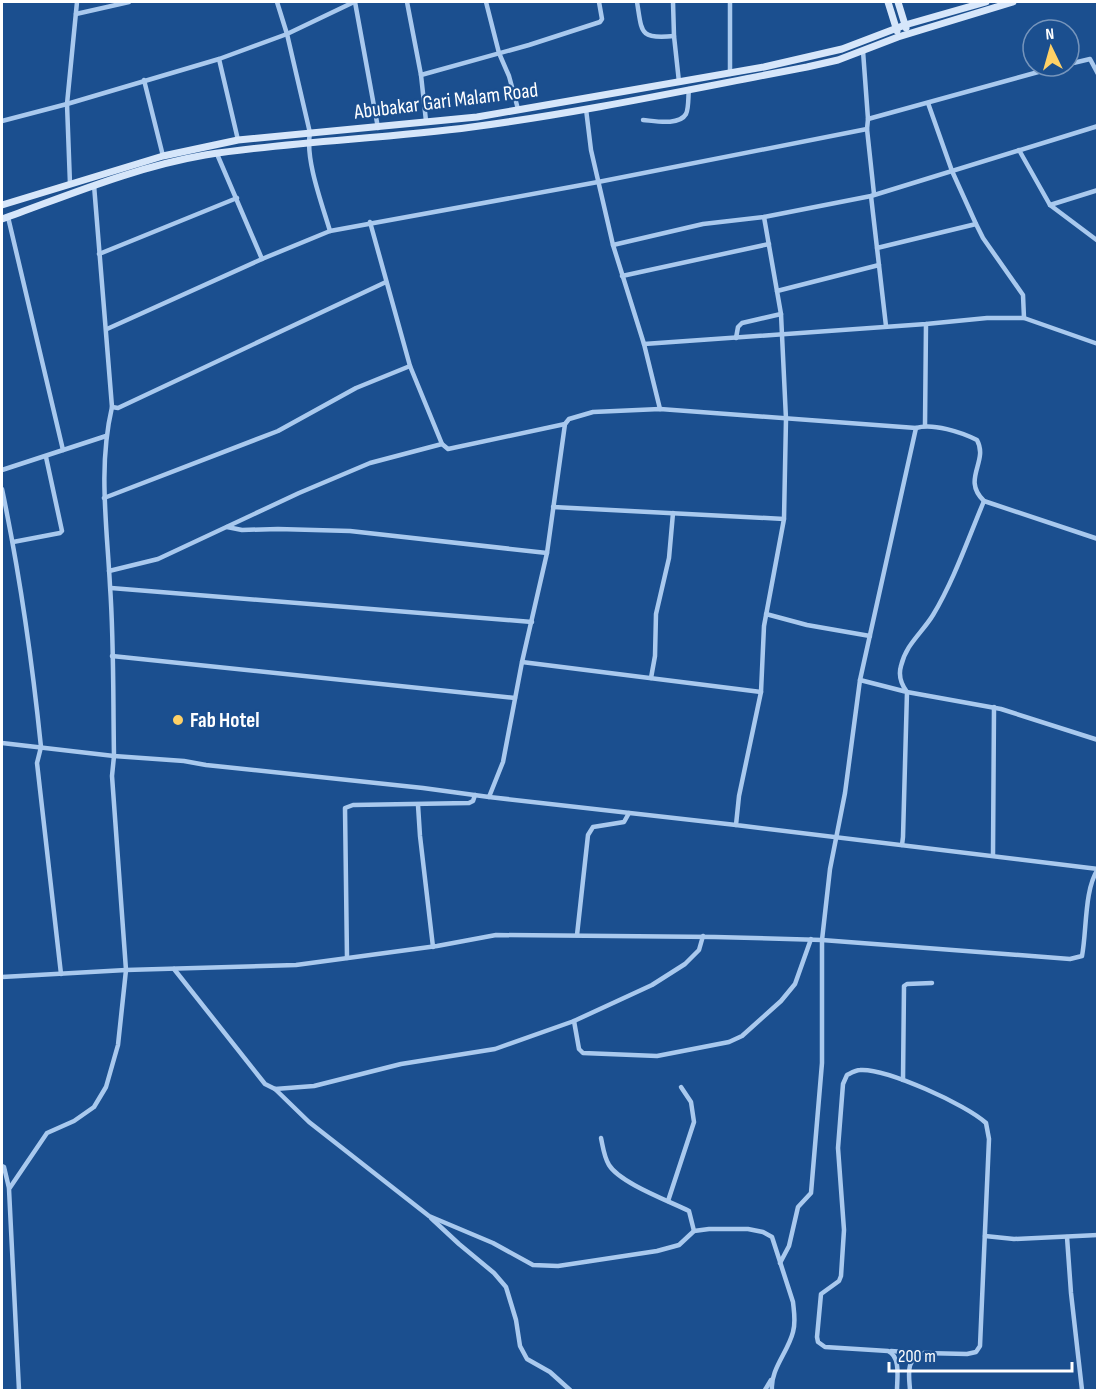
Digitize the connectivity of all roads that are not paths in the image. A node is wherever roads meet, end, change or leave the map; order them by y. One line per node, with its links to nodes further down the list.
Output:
1 (77, 2): 16 (street)
2 (129, 2): 16 (street)
3 (277, 2): 20 (street)
4 (354, 2): 20 (street); 43 (street)
5 (407, 2): 29 (street)
6 (486, 2): 24 (street)
7 (599, 2): 24 (street)
8 (637, 2): 21 (street)
9 (673, 2): 21 (street)
10 (730, 2): 27 (street)
11 (888, 2): 18 (street)
12 (898, 2): 17 (street)
13 (986, 2): 15 (street, Abubakar Gari Malam Road)
14 (1013, 2): 19 (street)
15 (966, 4): 17 (street, Abubakar Gari Malam Road)
16 (76, 14): 35 (street)
17 (905, 25): 18 (street, Abubakar Gari Malam Road); 19 (street)
18 (896, 28): 22 (street); 27 (street, Abubakar Gari Malam Road)
19 (909, 33): 22 (street)
20 (287, 34): 25 (street); 45 (street)
21 (674, 36): 32 (street)
22 (898, 37): 23 (street)
23 (862, 51): 33 (street); 38 (street)
24 (499, 53): 29 (street); 36 (street)
25 (219, 59): 31 (street); 46 (street)
26 (1081, 61): 28 (street)
27 (730, 74): 32 (street, Abubakar Gari Malam Road)
28 (1098, 74)
29 (421, 75): 41 (street)
30 (1021, 77): 34 (street)
31 (144, 80): 35 (street); 50 (street)
32 (679, 82): 36 (street, Abubakar Gari Malam Road)
33 (689, 89): 37 (street); 39 (street)
34 (928, 103): 38 (street); 51 (street)
35 (67, 104): 40 (street); 53 (street)
36 (518, 109): 41 (street, Abubakar Gari Malam Road)
37 (586, 109): 47 (street); 52 (street)
38 (868, 119): 44 (street)
39 (643, 120)
40 (2, 121)
41 (426, 121): 43 (street, Abubakar Gari Malam Road)
42 (1098, 126): 48 (street)
43 (378, 128): 45 (street, Abubakar Gari Malam Road)
44 (867, 129): 52 (street); 56 (street)
45 (310, 133): 46 (street, Abubakar Gari Malam Road); 47 (street)
46 (238, 140): 50 (street, Abubakar Gari Malam Road)
47 (308, 142): 49 (street); 64 (street)
48 (1019, 150): 51 (street); 59 (street)
49 (218, 154): 54 (street); 57 (street)
50 (163, 156): 53 (street, Abubakar Gari Malam Road)
51 (952, 171): 56 (street); 63 (street)
52 (598, 182): 62 (street); 67 (street)
53 (70, 185): 58 (street, Abubakar Gari Malam Road)
54 (94, 185): 61 (street); 69 (street)
55 (1098, 190): 59 (street)
56 (873, 195): 60 (street); 68 (street)
57 (237, 198): 69 (street); 70 (street)
58 (2, 205)
59 (1050, 205): 65 (street)
60 (764, 217): 66 (street); 67 (street)
61 (4, 218): 93 (street)
62 (370, 222): 64 (street); 73 (street)
63 (976, 224): 68 (street); 76 (street)
64 (330, 231): 70 (street)
65 (1098, 242)
66 (769, 244): 72 (street); 74 (street)
67 (613, 245): 72 (street)
68 (877, 248): 71 (street)
69 (99, 254): 79 (street)
70 (262, 259): 79 (street)
71 (879, 265): 74 (street); 78 (street)
72 (622, 276): 82 (street)
73 (386, 282): 84 (street); 85 (street)
74 (777, 291): 75 (street)
75 (781, 314): 80 (street); 81 (street)
76 (1024, 318): 77 (street); 83 (street)
77 (926, 324): 78 (street); 89 (street)
78 (886, 326): 80 (street)
79 (107, 329): 85 (street)
80 (780, 334): 81 (street); 87 (street)
81 (736, 338): 82 (street)
82 (644, 344): 86 (street)
83 (1098, 344)
84 (410, 366): 92 (street); 97 (street)
85 (112, 407): 91 (street)
86 (660, 409): 87 (street); 88 (street)
87 (786, 419): 90 (street); 101 (street)
88 (565, 424): 92 (street); 99 (street)
89 (925, 425): 90 (street); 98 (street)
90 (916, 428): 110 (street)
91 (105, 436): 93 (street); 97 (street)
92 (442, 444): 102 (street)
93 (63, 450): 94 (street)
94 (46, 457): 95 (street); 104 (street)
95 (2, 471)
96 (2, 489): 104 (street)
97 (104, 498): 106 (street)
98 (984, 501): 103 (street); 116 (street)
99 (554, 507): 100 (street); 105 (street)
100 (673, 513): 101 (street); 113 (street)
101 (784, 519): 108 (street)
102 (227, 527): 105 (street); 106 (street)
103 (1098, 538)
104 (13, 542): 121 (street)
105 (547, 553): 109 (street)
106 (109, 572): 107 (street)
107 (111, 588): 109 (street); 111 (street)
108 (766, 614): 110 (street); 115 (street)
109 (532, 622): 112 (street)
110 (870, 636): 114 (street)
111 (112, 656): 117 (street); 122 (street)
112 (522, 662): 113 (street); 117 (street)
113 (651, 678): 115 (street)
114 (860, 680): 116 (street); 128 (street)
115 (761, 692): 127 (street)
116 (907, 692): 118 (street); 129 (street)
117 (516, 698): 124 (street)
118 (994, 707): 119 (street); 130 (street)
119 (1098, 740)
120 (2, 742): 121 (street)
121 (41, 747): 122 (street); 141 (street)
122 (114, 756): 123 (street); 140 (street)
123 (475, 795): 124 (street); 125 (street)
124 (489, 797): 126 (street)
125 (418, 805): 137 (street); 138 (street)
126 (629, 813): 127 (street); 133 (street)
127 (736, 825): 128 (street)
128 (837, 838): 129 (street); 136 (street)
129 (902, 845): 130 (street)
130 (993, 855): 131 (street)
131 (1098, 869): 132 (street)
132 (1095, 888): 136 (street)
133 (577, 936): 134 (street); 137 (street)
134 (703, 936): 135 (street); 144 (street)
135 (811, 939): 136 (street); 144 (street)
136 (822, 940): 157 (street)
137 (433, 947): 138 (street)
138 (347, 958): 139 (street)
139 (174, 969): 140 (street); 147 (street)
140 (126, 970): 141 (street); 150 (street)
141 (61, 974): 142 (street)
142 (2, 977)
143 (932, 983): 145 (street)
144 (574, 1021): 147 (street)
145 (903, 1080): 155 (street); 158 (street)
146 (681, 1087): 151 (street)
147 (275, 1089): 152 (street)
148 (601, 1138): 151 (street)
149 (2, 1166): 150 (street)
150 (9, 1189): 161 (street)
151 (668, 1201): 153 (street)
152 (429, 1216): 153 (street); 162 (street)
153 (694, 1231): 157 (street)
154 (1098, 1235): 156 (street)
155 (985, 1236): 156 (street); 159 (street)
156 (1067, 1237): 167 (street)
157 (780, 1263): 160 (street)
158 (888, 1351): 159 (street); 165 (street)
159 (924, 1353): 166 (street)
160 (771, 1380): 163 (street); 164 (street)
161 (19, 1390)
162 (570, 1390)
163 (765, 1390)
164 (772, 1390)
165 (897, 1390)
166 (910, 1390)
167 (1082, 1390)

